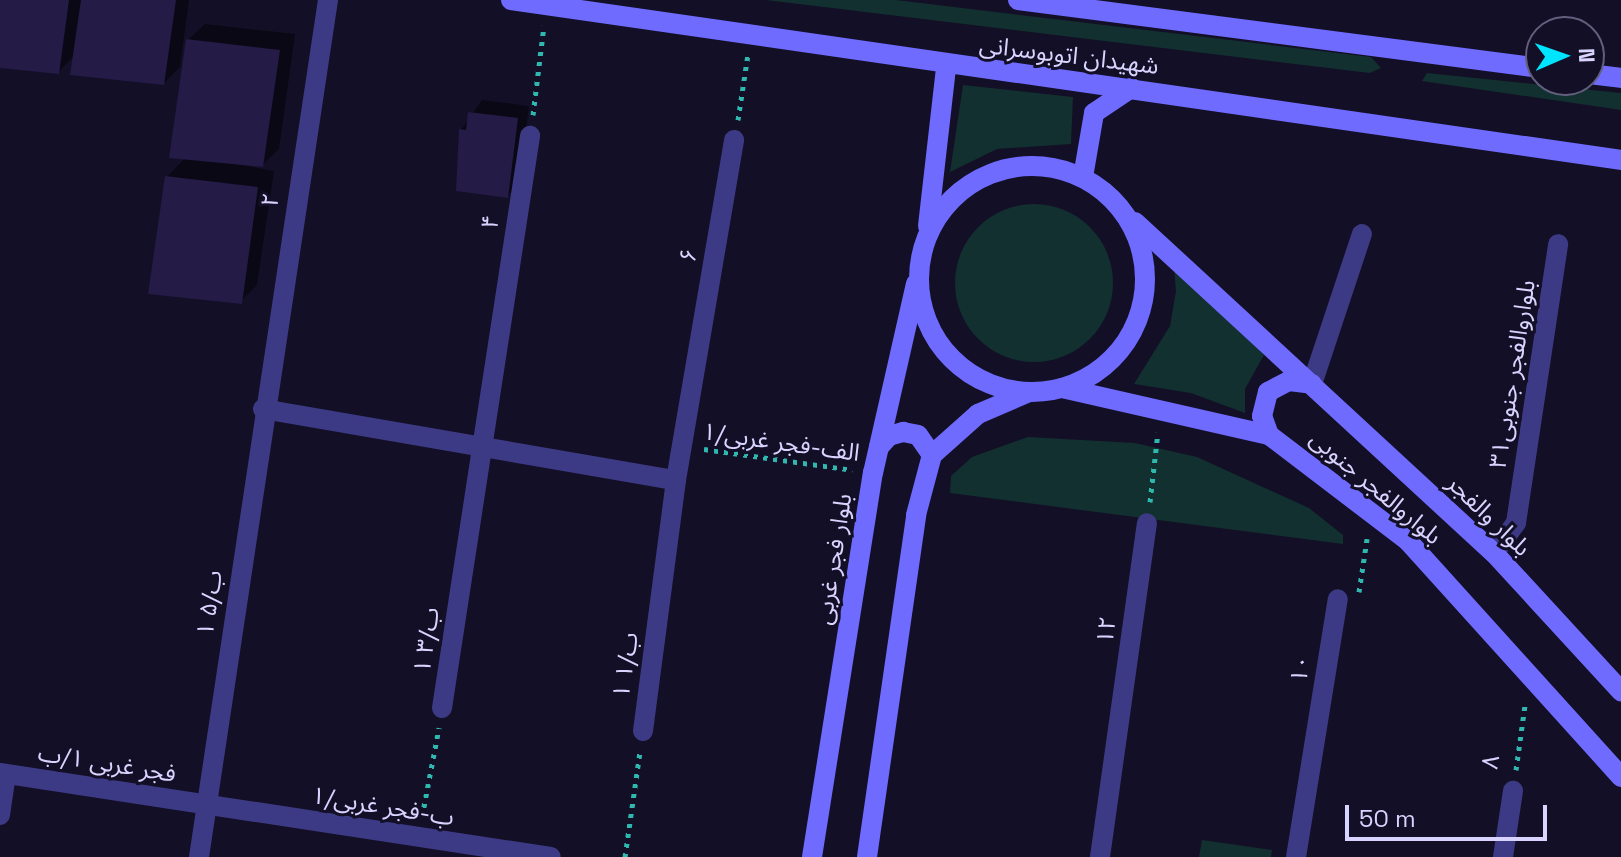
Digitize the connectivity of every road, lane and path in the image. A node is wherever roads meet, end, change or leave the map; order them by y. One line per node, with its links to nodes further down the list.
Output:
1 (328, 0): 21 (street, ۲)
2 (511, 0): 4 (main road, شهیدان اتوبوسرانی)
3 (1018, 0): 6 (main road, شهیدان اتوبوسرانی)
4 (546, 5): 5 (main road, شهیدان اتوبوسرانی); 9 (path)
5 (751, 37): 7 (main road, شهیدان اتوبوسرانی); 10 (path)
6 (1525, 66)
7 (946, 67): 8 (main road, شهیدان اتوبوسرانی); 15 (main road)
8 (1131, 88): 11 (main road, شهیدان اتوبوسرانی); 12 (main road)
9 (530, 136): 24 (street, ۴)
10 (734, 140): 25 (street, ۶)
11 (1621, 160)
12 (1083, 177): 13 (main road); 15 (main road)
13 (1126, 215): 18 (main road, بلوار والفجر); 19 (main road)
14 (1362, 234): 18 (street)
15 (927, 238): 17 (main road)
16 (1558, 244): 32 (street, بلواروالفجر جنوبی۳۱)
17 (919, 273): 20 (main road); 26 (main road, بلوار فجر غربی)
18 (1312, 384): 23 (main road); 32 (main road, بلوار والفجر)
19 (1062, 388): 20 (main road); 22 (main road, بلواروالفجر جنوبی)
20 (1027, 393): 27 (main road)
21 (263, 409): 24 (street); 41 (street, ۱ ب/۵)
22 (1160, 409): 23 (main road, بلواروالفجر جنوبی); 31 (path)
23 (1269, 435): 30 (main road, بلواروالفجر جنوبی)
24 (479, 446): 29 (street); 36 (street, ۱ ب/۳)
25 (683, 446): 28 (path, ۱/الف-فجر غربی); 29 (street, ۶)
26 (879, 447): 27 (main road); 28 (main road, بلوار فجر غربی)
27 (932, 455): 48 (main road)
28 (873, 473): 47 (main road, بلوار فجر غربی)
29 (676, 480): 37 (street, ۱ ب/۱)
30 (1371, 511): 33 (path); 34 (main road, بلواروالفجر جنوبی)
31 (1147, 523): 49 (street, ۱۲)
32 (1494, 553): 35 (main road, بلوار والفجر)
33 (1338, 599): 50 (street, ۱۰)
34 (1530, 675): 39 (main road, بلواروالفجر جنوبی); 40 (path, ۸)
35 (1621, 691)
36 (442, 708): 43 (path, ۱ ب/۳)
37 (643, 731): 46 (path, ۱ ب/۱)
38 (3, 774): 41 (street, فجر غربی ۱/ب); 42 (street)
39 (1621, 777)
40 (1513, 791): 51 (street, ۸)
41 (206, 805): 43 (street, ۱/ب-فجر غربی); 44 (street, ۱ ب/۵)
42 (0, 815)
43 (418, 839): 45 (street, ۱/ب-فجر غربی)
44 (199, 857)
45 (551, 857)
46 (625, 857)
47 (812, 857)
48 (867, 857)
49 (1100, 857)
50 (1296, 857)
51 (1503, 857)

